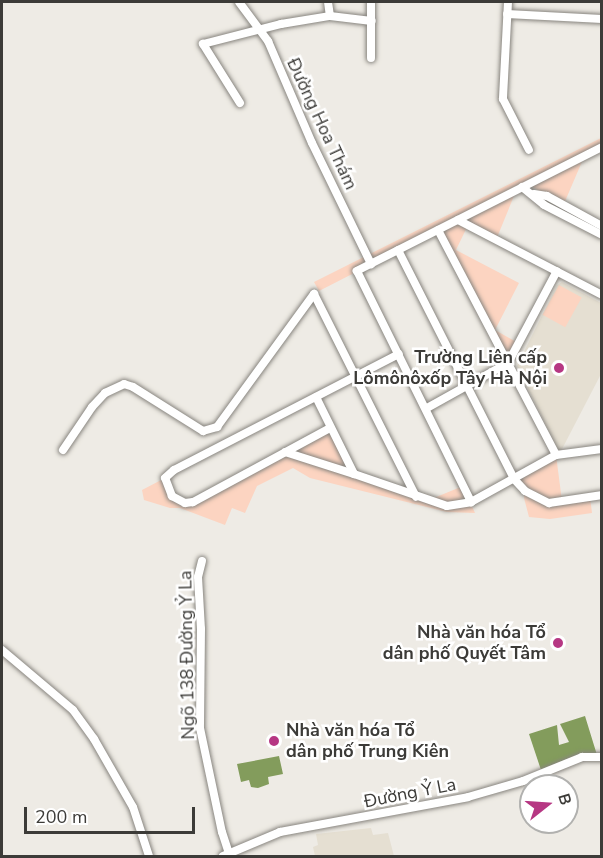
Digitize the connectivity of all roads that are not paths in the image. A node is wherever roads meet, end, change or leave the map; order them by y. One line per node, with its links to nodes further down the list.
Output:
1 (239, 2): 9 (street, Đường Hoa Thám)
2 (328, 2): 6 (street)
3 (371, 2): 8 (street)
4 (508, 2): 5 (street)
5 (507, 14): 7 (street); 13 (street)
6 (330, 16): 8 (street); 9 (street)
7 (602, 19)
8 (372, 21): 10 (street)
9 (261, 29): 11 (street); 21 (street, Đường Hoa Thám)
10 (371, 58)
11 (240, 103)
12 (602, 147): 14 (street)
13 (529, 150)
14 (522, 187): 15 (street); 16 (street)
15 (534, 194): 17 (street); 19 (street)
16 (458, 220): 18 (street); 22 (street)
17 (602, 226)
18 (438, 230): 20 (street); 25 (street)
19 (602, 235)
20 (398, 250): 21 (street); 27 (street)
21 (371, 264): 24 (street)
22 (557, 272): 23 (street); 25 (street)
23 (602, 295)
24 (399, 354): 26 (street); 29 (street)
25 (508, 363): 27 (street); 34 (street)
26 (356, 376): 28 (street); 32 (street); 40 (street)
27 (468, 385): 29 (street); 35 (street)
28 (316, 397): 30 (street); 33 (street)
29 (427, 408): 41 (street)
30 (330, 428): 33 (street); 36 (street)
31 (602, 449): 34 (street)
32 (63, 450)
33 (285, 452): 36 (street)
34 (556, 455): 37 (street)
35 (508, 469): 37 (street); 38 (street)
36 (354, 474): 40 (street)
37 (523, 474): 38 (street)
38 (514, 479): 39 (street); 41 (street)
39 (602, 495)
40 (417, 497): 41 (street)
41 (471, 502)
42 (202, 561): 46 (street, Ngõ 138 Đường Ỷ La)
43 (2, 650): 45 (street)
44 (602, 757): 46 (street, Đường Ỷ La)
45 (149, 856)
46 (227, 856)

